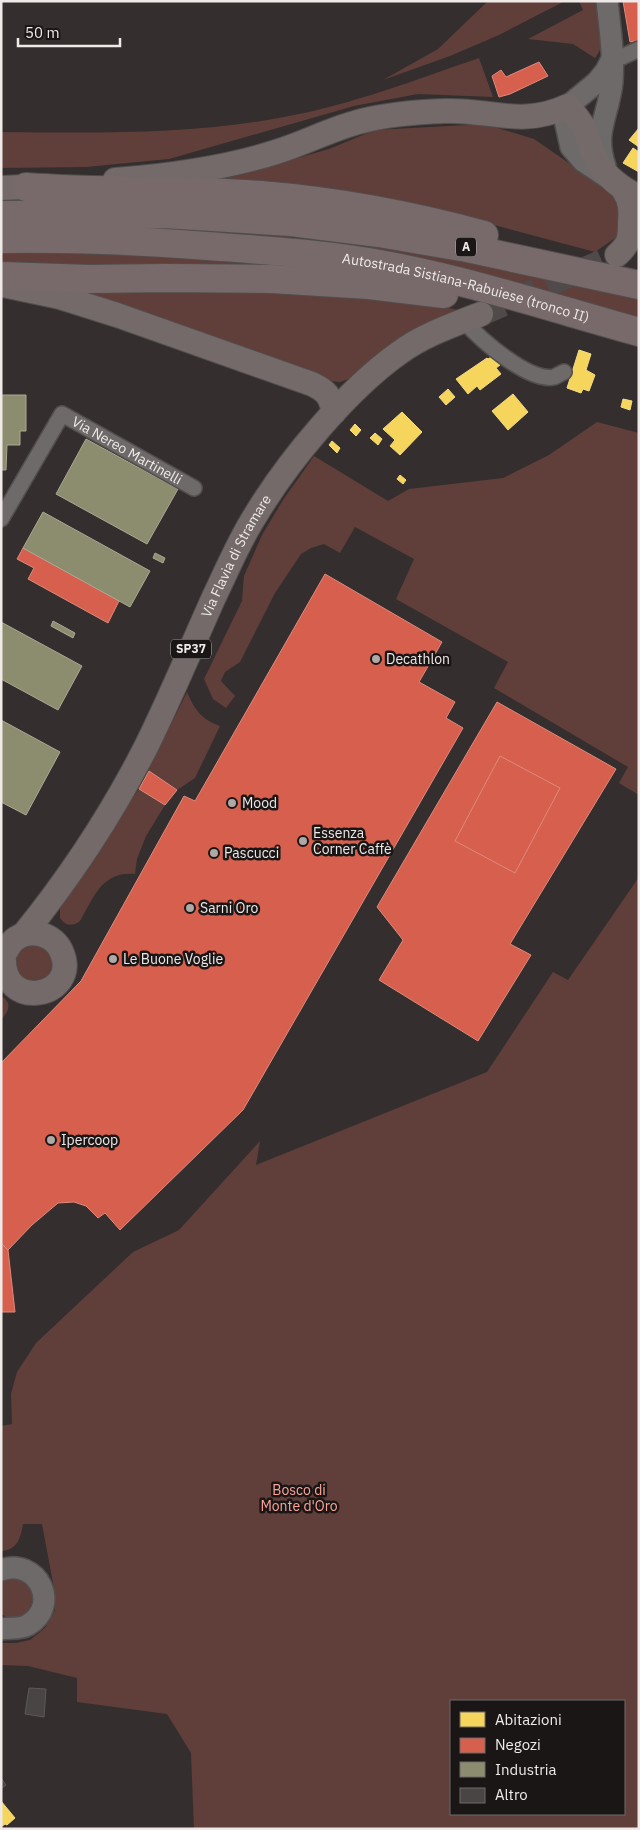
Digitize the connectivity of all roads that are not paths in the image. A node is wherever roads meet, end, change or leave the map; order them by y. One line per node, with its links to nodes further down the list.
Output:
1 (607, 1): 3 (street)
2 (639, 49): 3 (street)
3 (613, 56): 4 (street); 7 (street)
4 (568, 106): 5 (main road); 7 (main road)
5 (13, 187): 10 (highway)
6 (1, 214): 12 (highway, A)
7 (628, 222)
8 (1, 239): 13 (highway, Autostrada Sistiana-Rabuiese (tronco II))
9 (1, 276): 13 (highway)
10 (639, 280)
11 (1, 285): 17 (main road)
12 (639, 285)
13 (556, 309): 15 (highway, Autostrada Sistiana-Rabuiese (tronco II))
14 (472, 317): 16 (street); 17 (main road, Via Flavia di Stramare / SP37)
15 (639, 332)
16 (564, 372)
17 (334, 412): 21 (main road, Via Flavia di Stramare / SP37)
18 (194, 488): 19 (street, Via Nereo Martinelli)
19 (6, 507): 20 (street, Via Nereo Martinelli)
20 (1, 519)
21 (57, 894): 22 (main road, Via Flavia di Stramare / SP37); 23 (main road, Via Flavia di Stramare / SP37)
22 (24, 934): 23 (main road); 24 (main road, Via Flavia di Stramare / SP37)
23 (53, 940): 25 (main road, Via Flavia di Stramare / SP37)
24 (3, 957): 25 (main road, Via Flavia di Stramare / SP37)
25 (6, 983)
26 (2, 1569): 27 (street)
27 (3, 1628)

